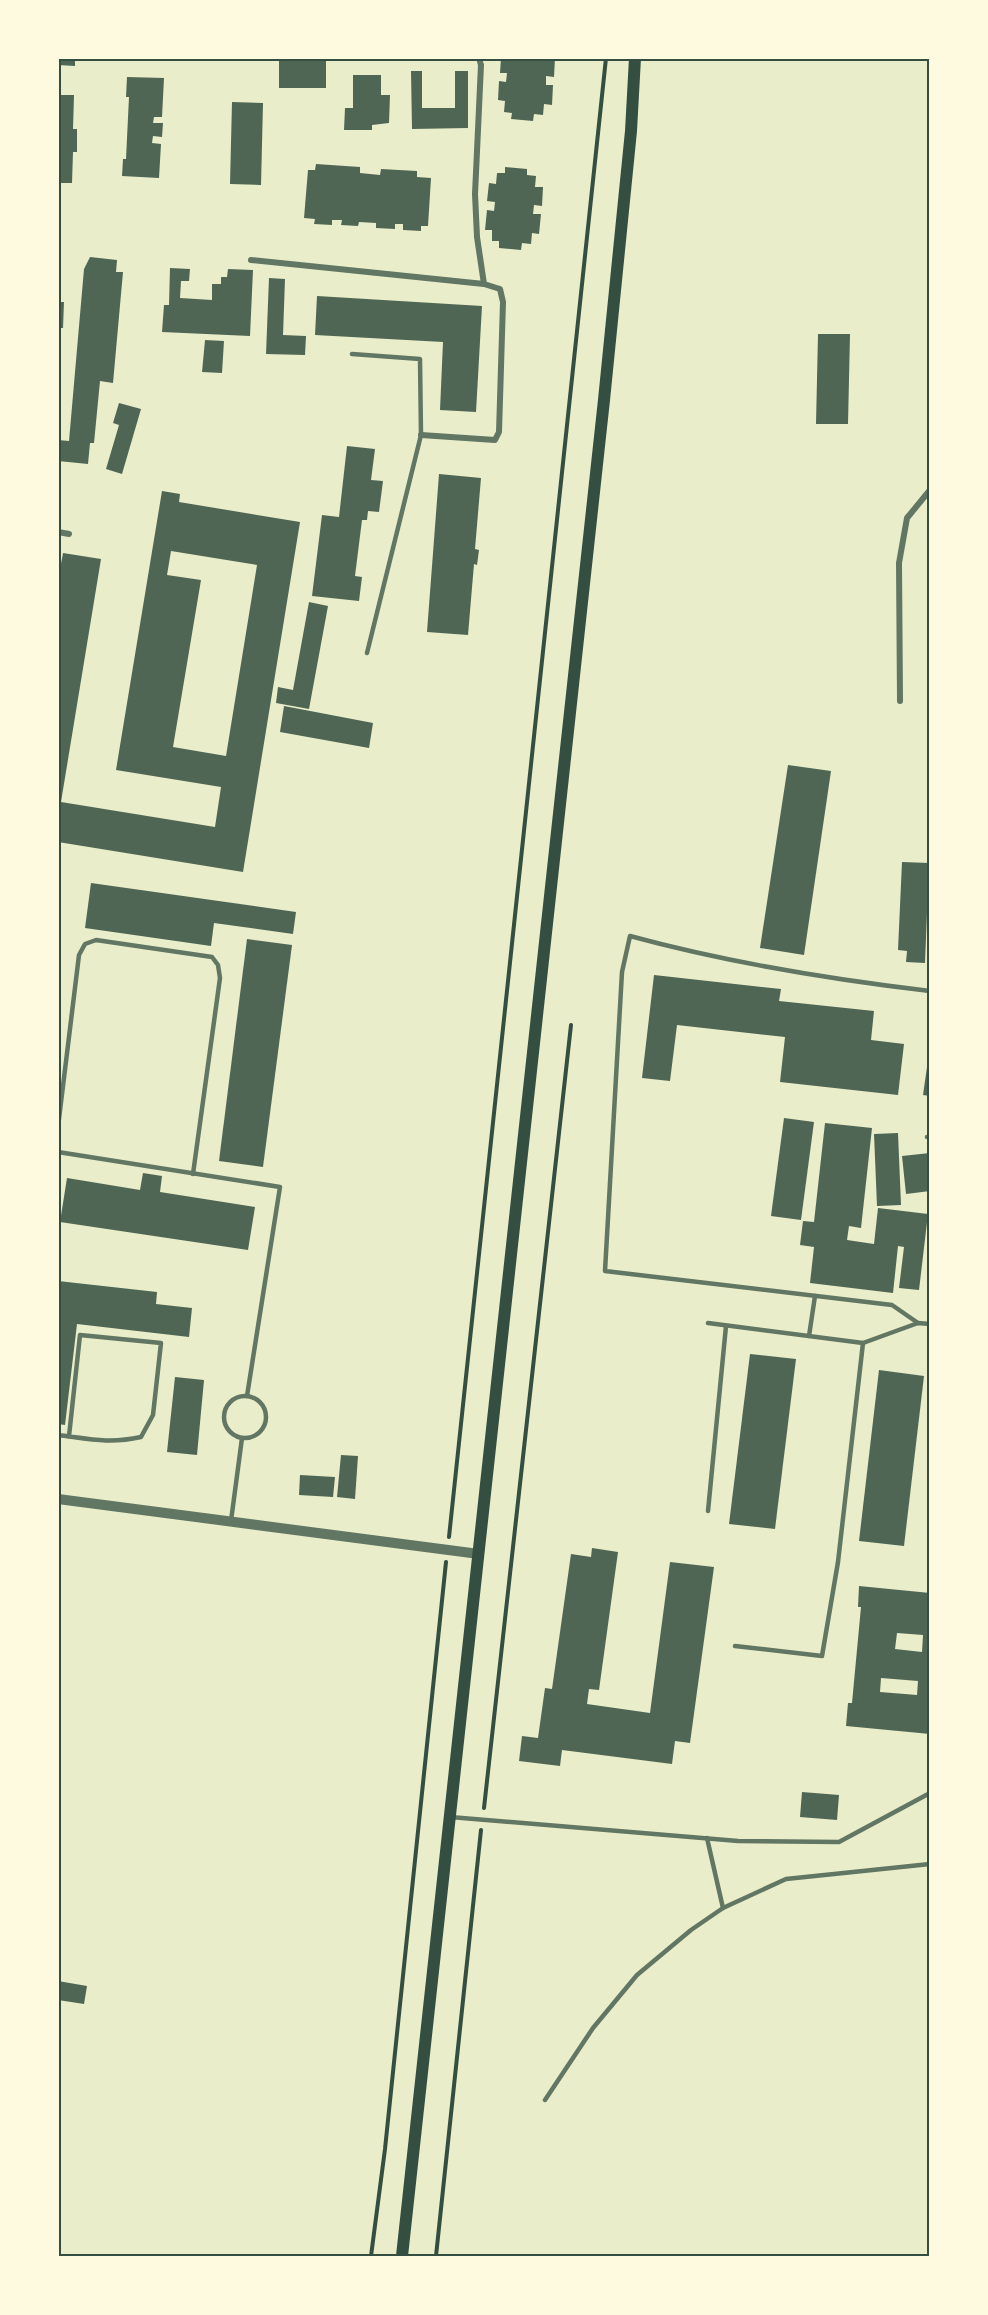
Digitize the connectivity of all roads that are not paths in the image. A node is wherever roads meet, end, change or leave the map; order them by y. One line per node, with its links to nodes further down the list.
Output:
1 (479, 58): 6 (street)
2 (635, 58): 32 (main road)
3 (824, 58): 4 (street)
4 (832, 58)
5 (251, 260): 6 (street)
6 (484, 284): 8 (street)
7 (352, 354): 8 (lane)
8 (421, 435): 12 (lane)
9 (930, 490): 13 (street)
10 (58, 532): 11 (street)
11 (69, 534)
12 (367, 653)
13 (900, 701)
14 (930, 991): 18 (lane)
15 (58, 1127): 17 (lane)
16 (58, 1152): 17 (lane)
17 (193, 1174): 25 (lane)
18 (815, 1296): 20 (lane); 23 (lane)
19 (708, 1323): 22 (lane)
20 (918, 1323): 21 (lane); 24 (lane)
21 (930, 1324)
22 (726, 1326): 23 (lane); 30 (lane)
23 (809, 1336): 24 (lane)
24 (863, 1344): 33 (lane)
25 (247, 1396): 28 (lane); 28 (lane)
26 (58, 1435): 27 (lane)
27 (69, 1436): 27 (lane)
28 (243, 1438): 31 (lane)
29 (58, 1499): 31 (street)
30 (708, 1511)
31 (231, 1521): 32 (street)
32 (479, 1554): 35 (main road)
33 (735, 1646)
34 (930, 1793): 36 (lane)
35 (450, 1817): 36 (lane); 40 (main road)
36 (707, 1838): 38 (lane)
37 (930, 1864): 38 (lane)
38 (723, 1908): 39 (lane)
39 (545, 2100)
40 (402, 2256)

